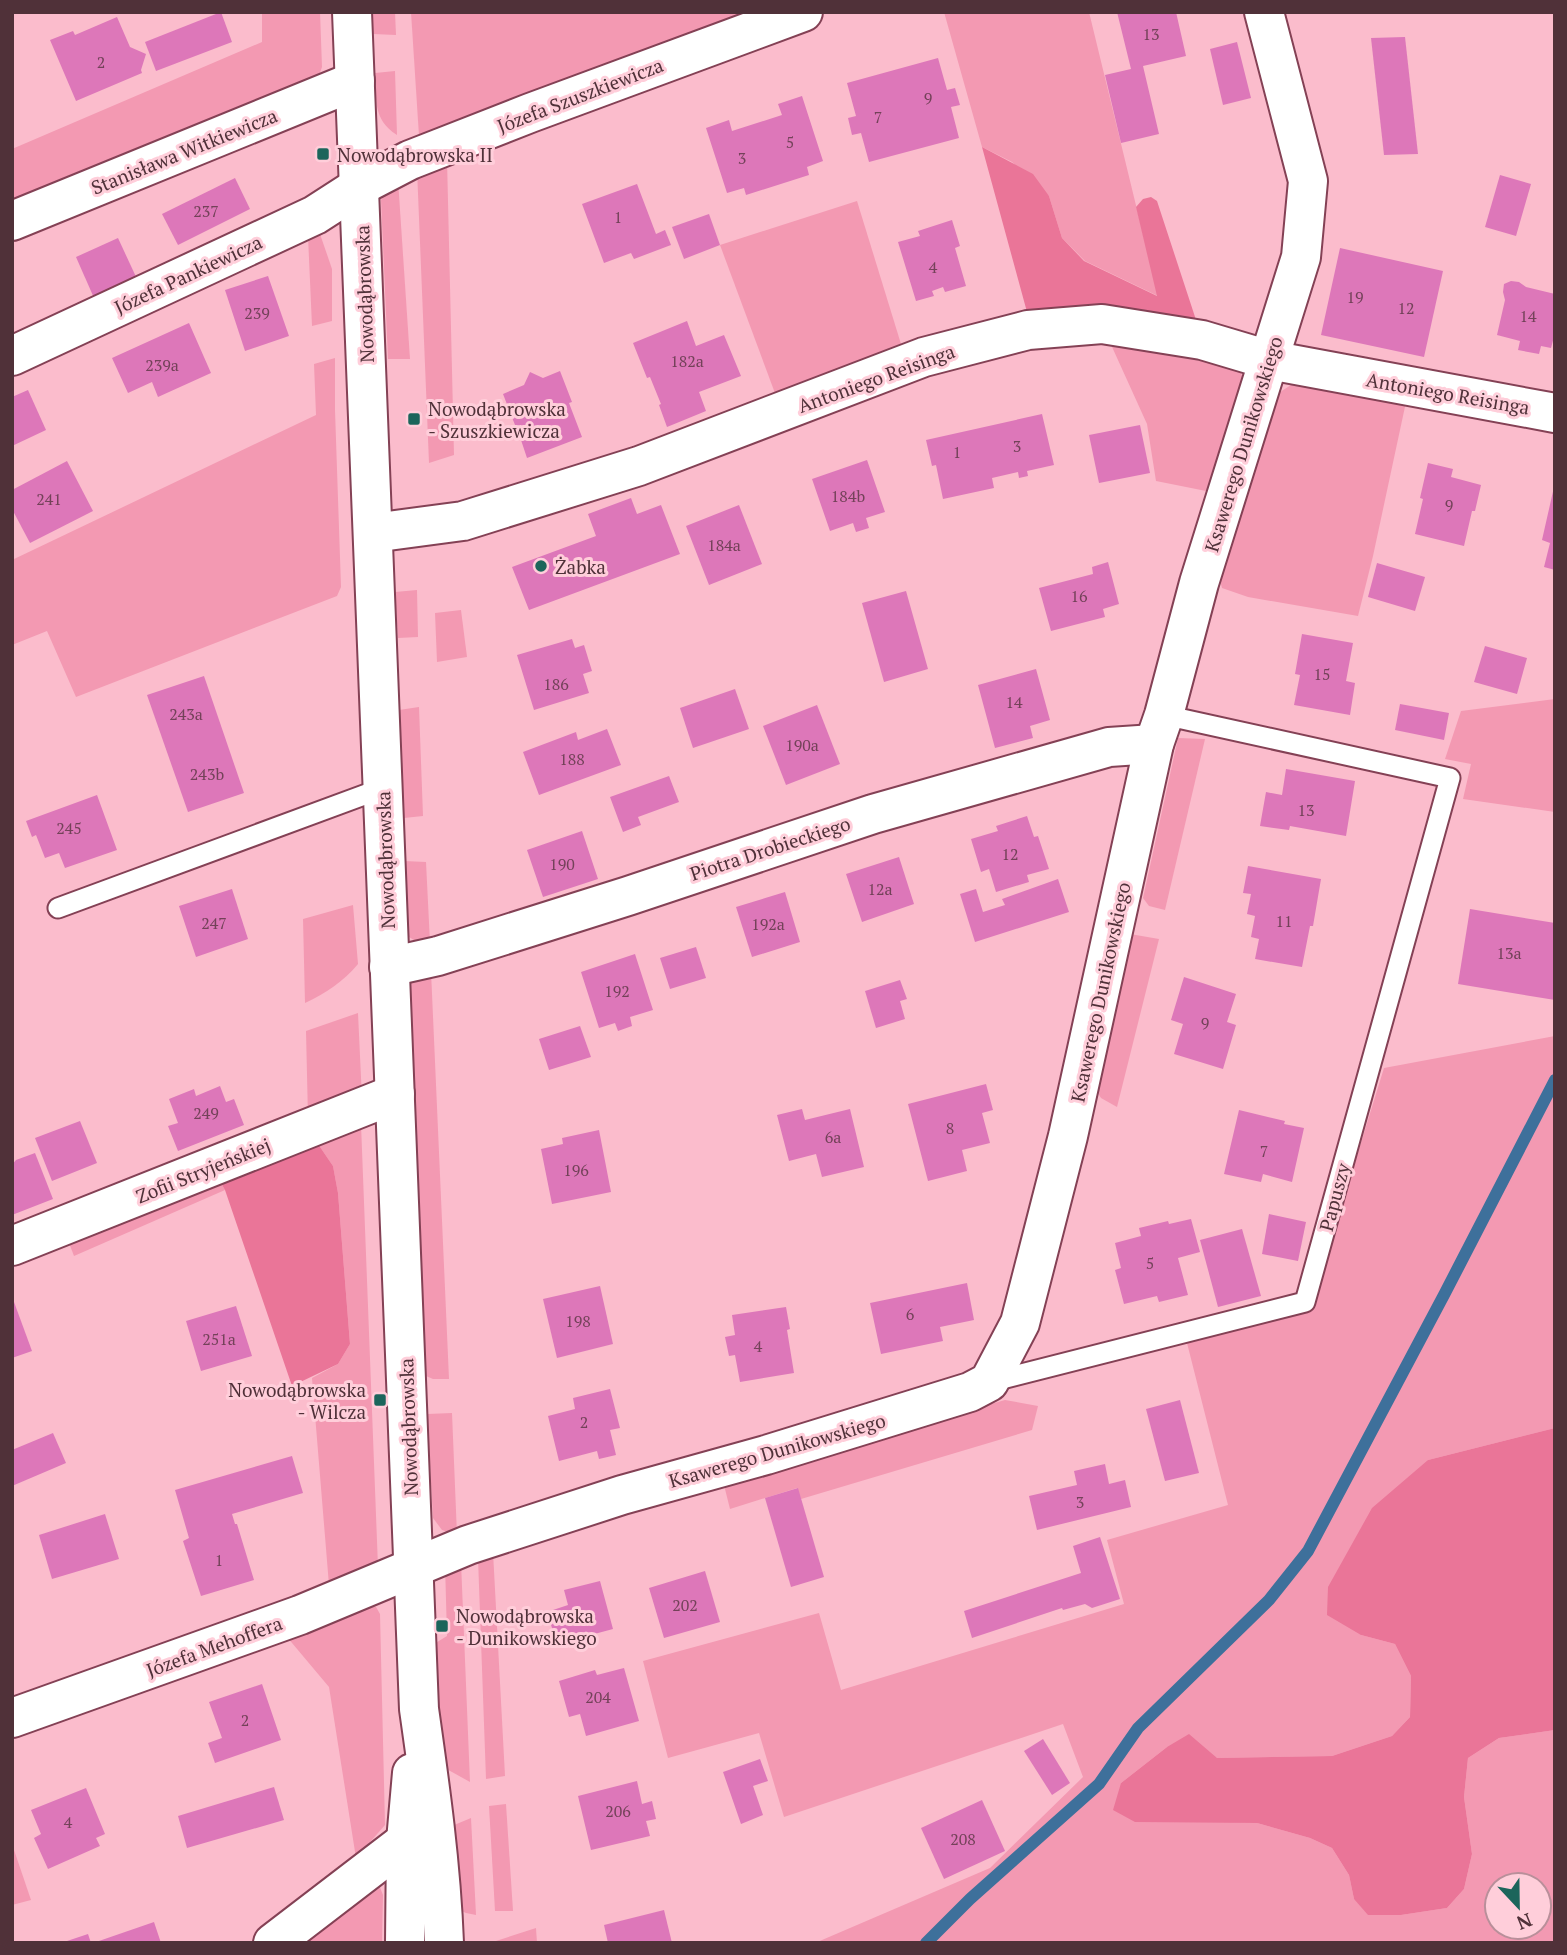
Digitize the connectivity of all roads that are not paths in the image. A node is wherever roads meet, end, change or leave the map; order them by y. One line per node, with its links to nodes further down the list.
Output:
1 (352, 12): 4 (street, Nowodąbrowska)
2 (803, 12): 5 (street, Józefa Szuszkiewicza)
3 (1264, 12): 8 (street, Ksawerego Dunikowskiego)
4 (355, 81): 5 (street, Nowodąbrowska); 6 (street, Stanisława Witkiewicza)
5 (360, 186): 7 (street, Józefa Pankiewicza); 10 (street, Nowodąbrowska)
6 (12, 221)
7 (12, 356)
8 (1269, 360): 9 (street, Antoniego Reisinga); 10 (street, Antoniego Reisinga); 11 (street, Ksawerego Dunikowskiego)
9 (1555, 413)
10 (373, 533): 12 (street, Nowodąbrowska)
11 (1159, 729): 14 (street, Piotra Drobieckiego); 17 (street, Ksawerego Dunikowskiego); 17 (lane, Papuszy)
12 (383, 788): 13 (lane); 14 (street, Nowodąbrowska)
13 (58, 908)
14 (390, 967): 15 (street, Nowodąbrowska)
15 (395, 1094): 16 (street, Zofii Stryjeńskiej); 18 (street, Nowodąbrowska)
16 (12, 1247)
17 (989, 1382): 18 (street, Ksawerego Dunikowskiego)
18 (413, 1567): 19 (street, Nowodąbrowska); 20 (street, Józefa Mehoffera)
19 (418, 1709): 21 (street, Nowodąbrowska); 24 (street, Nowodąbrowska)
20 (12, 1718)
21 (406, 1841): 22 (street); 23 (street, Nowodąbrowska)
22 (273, 1943)
23 (405, 1943)
24 (444, 1943)

